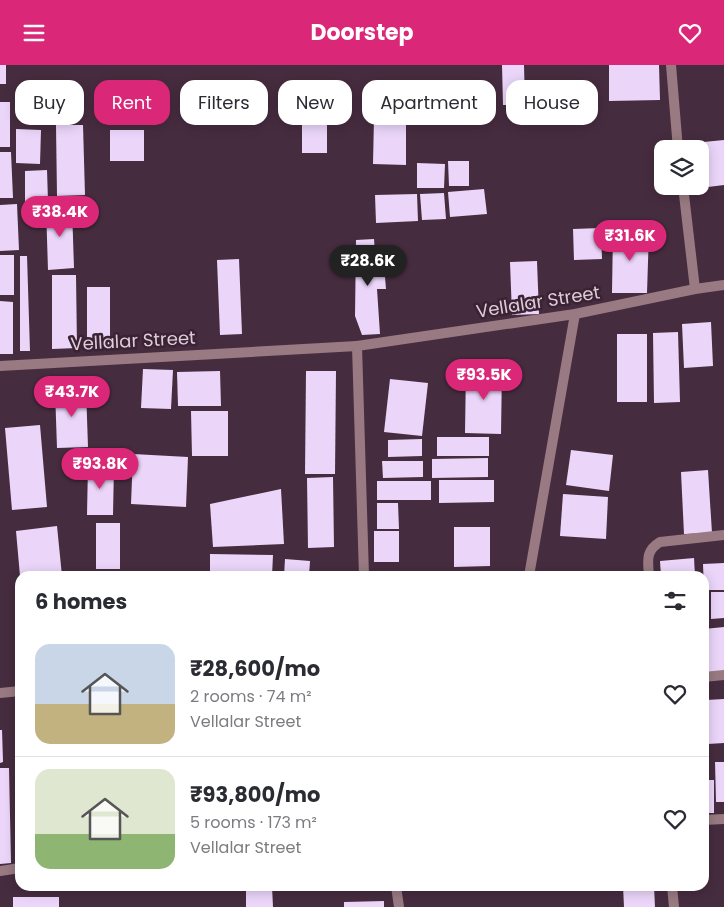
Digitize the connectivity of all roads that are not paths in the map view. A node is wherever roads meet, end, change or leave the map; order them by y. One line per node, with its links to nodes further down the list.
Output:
1 (671, 65): 2 (street)
2 (677, 140)
3 (684, 195): 5 (street)
4 (724, 285): 5 (street, Vellalar Street)
5 (695, 289): 6 (street, Vellalar Street)
6 (575, 314): 7 (street, Vellalar Street); 11 (street)
7 (357, 346): 8 (street, Vellalar Street); 10 (street)
8 (0, 366)
9 (724, 535): 12 (street)
10 (364, 571)
11 (530, 571)
12 (649, 571)
13 (724, 675): 14 (street)
14 (709, 676)
15 (15, 692): 16 (street)
16 (0, 693)
17 (724, 819): 18 (street)
18 (709, 820)
19 (15, 869): 20 (street)
20 (0, 871)
21 (397, 891): 23 (street)
22 (672, 891): 24 (street)
23 (399, 907)
24 (674, 907)

